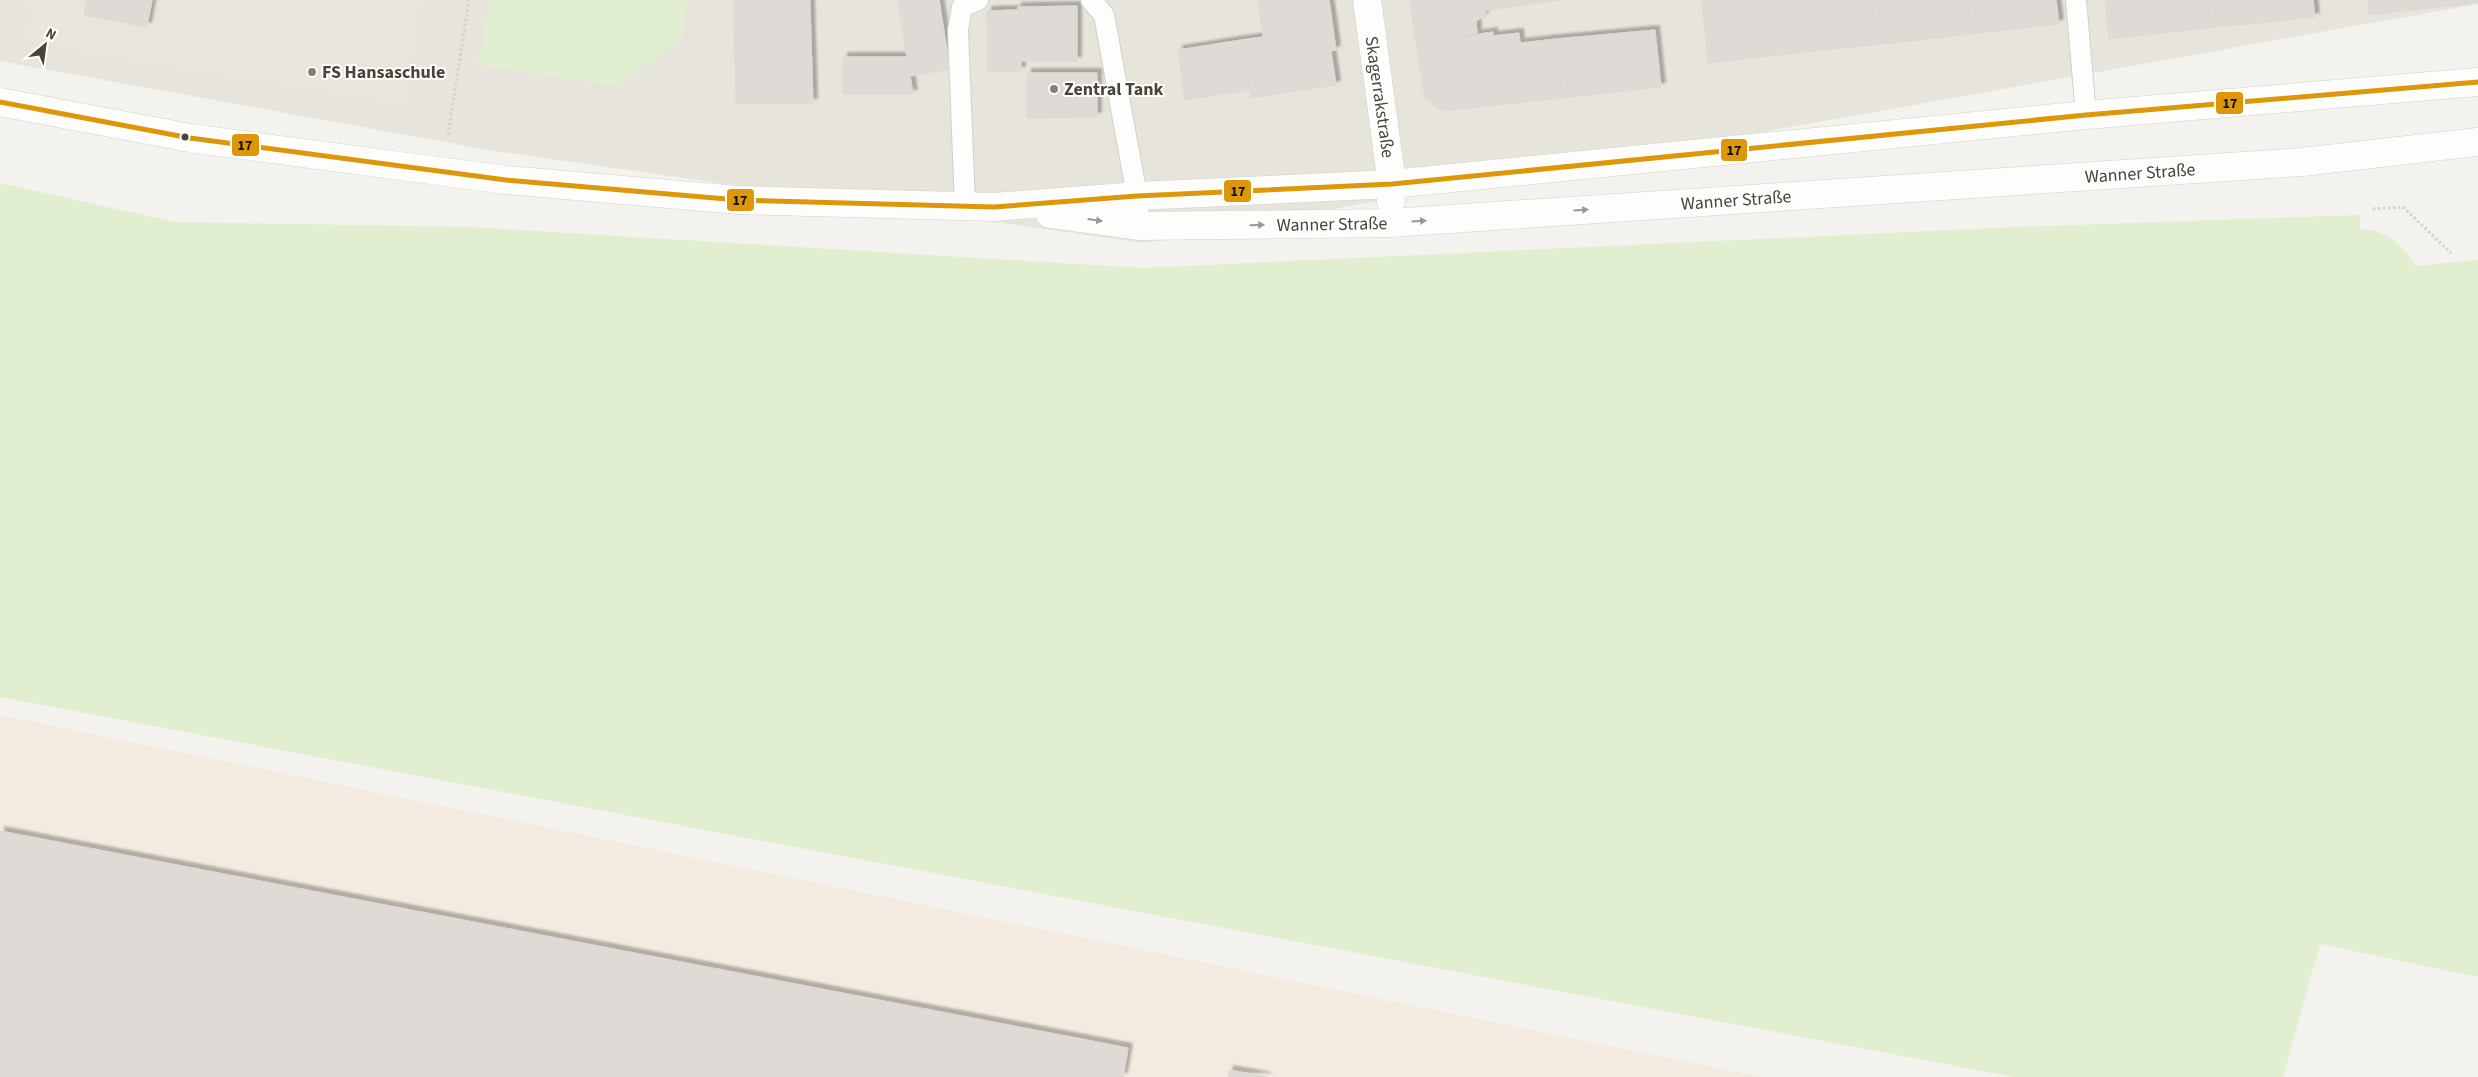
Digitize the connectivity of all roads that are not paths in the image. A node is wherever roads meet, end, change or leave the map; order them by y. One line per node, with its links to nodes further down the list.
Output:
1 (978, 0): 12 (lane)
2 (1091, 0): 11 (lane)
3 (1367, 0): 10 (street, Skagerrakstraße)
4 (2076, 0): 8 (lane)
5 (2478, 82): 6 (lane); 8 (street, Wanner Straße)
6 (2478, 88)
7 (0, 102): 12 (street, Wanner Straße)
8 (2086, 115): 10 (street, Wanner Straße)
9 (2478, 142): 14 (street, Wanner Straße, one-way to 9)
10 (1392, 184): 11 (street, Wanner Straße); 14 (street, Skagerrakstraße)
11 (1138, 196): 13 (street, Wanner Straße); 15 (lane)
12 (965, 206): 13 (street, Wanner Straße)
13 (994, 206): 15 (street, Wanner Straße, one-way to 15)
14 (1390, 223): 15 (street, Wanner Straße, one-way to 14)
15 (1139, 226)

